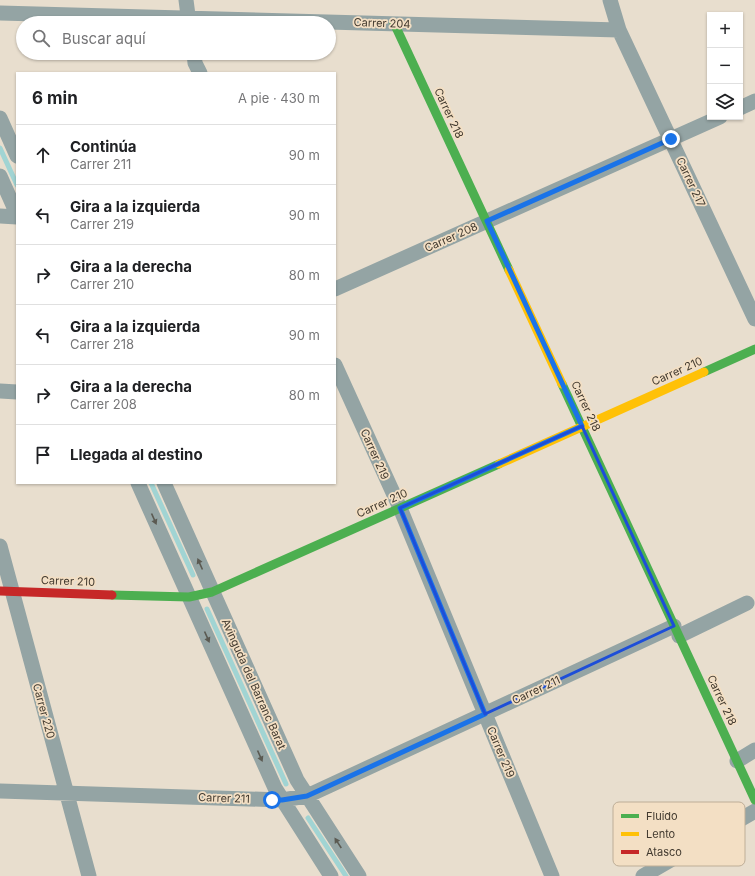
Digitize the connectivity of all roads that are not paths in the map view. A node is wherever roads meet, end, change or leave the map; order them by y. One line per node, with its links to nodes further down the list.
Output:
1 (186, 0): 5 (street)
2 (610, 0): 8 (street, Carrer 217)
3 (0, 13): 4 (street, Carrer 204)
4 (81, 16)
5 (188, 16)
6 (336, 22): 7 (street, Carrer 204)
7 (394, 23): 8 (street, Carrer 204); 21 (street, Carrer 218)
8 (619, 30): 15 (street, Carrer 217)
9 (195, 60): 10 (street)
10 (200, 72)
11 (755, 101): 12 (street)
12 (743, 107)
13 (0, 118): 16 (street)
14 (713, 120): 15 (street, Carrer 208)
15 (671, 139): 21 (street, Carrer 208); 23 (street, Carrer 217)
16 (16, 154)
17 (0, 176): 18 (street)
18 (16, 213)
19 (16, 215): 20 (street)
20 (0, 216)
21 (487, 221): 22 (street, Carrer 208); 28 (street, Carrer 218)
22 (336, 289)
23 (755, 319)
24 (755, 350): 28 (street, Carrer 210)
25 (336, 366): 31 (street, Carrer 219)
26 (0, 391): 27 (street)
27 (16, 392)
28 (582, 426): 31 (street, Carrer 210); 37 (street, Carrer 218)
29 (138, 484): 35 (street, one-way to 35)
30 (164, 484): 34 (street, Avinguda del Barranc Barat, one-way to 30)
31 (400, 508): 34 (street, Carrer 210); 38 (street, Carrer 219)
32 (0, 546): 33 (street, Carrer 220)
33 (6, 592): 35 (street, Carrer 210); 42 (street, Carrer 220)
34 (212, 592): 35 (street, Carrer 210); 43 (street, Avinguda del Barranc Barat)
35 (189, 597): 44 (street, one-way to 44)
36 (747, 603): 37 (street, Carrer 211)
37 (676, 631): 38 (street, Carrer 211); 40 (street, Carrer 218)
38 (485, 714): 43 (street, Carrer 211); 52 (street, Carrer 219)
39 (755, 750): 40 (street)
40 (737, 761): 45 (street, Carrer 218)
41 (0, 791): 42 (street, Carrer 211)
42 (66, 793): 44 (street, Carrer 211); 49 (street, Carrer 220)
43 (307, 796): 44 (street, Carrer 211); 51 (street, Avinguda del Barranc Barat, one-way to 43)
44 (282, 800): 50 (street)
45 (755, 800)
46 (755, 811): 47 (street)
47 (745, 817)
48 (660, 866): 53 (street)
49 (89, 876)
50 (331, 876)
51 (359, 876)
52 (552, 876)
53 (643, 876)

